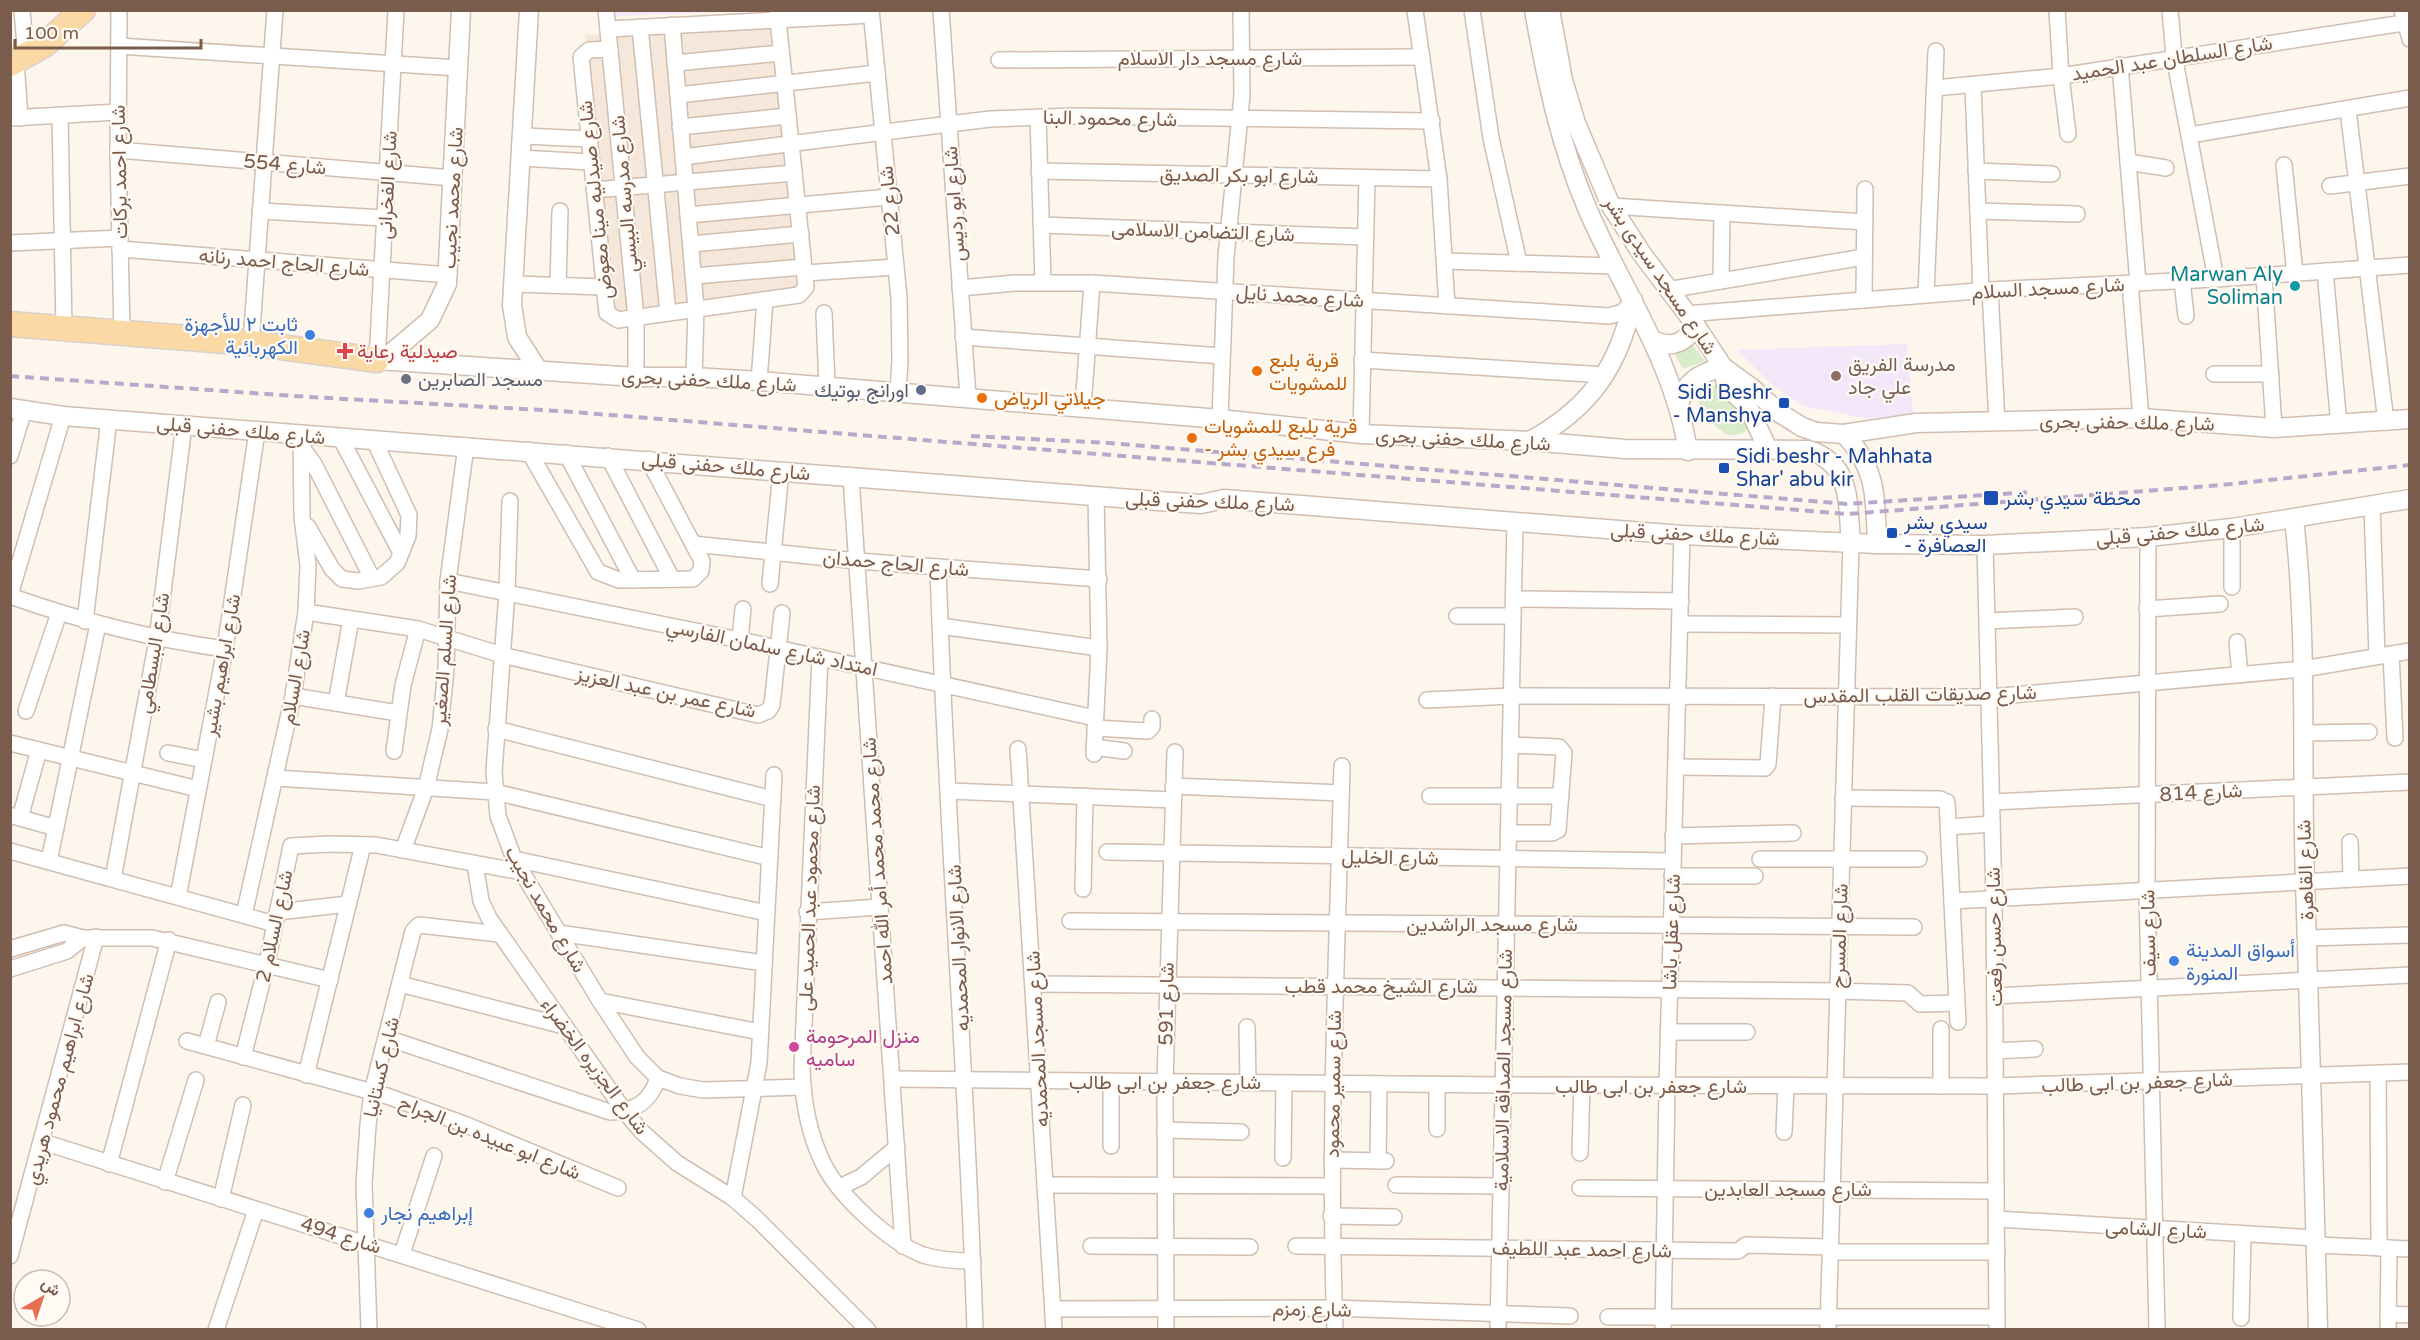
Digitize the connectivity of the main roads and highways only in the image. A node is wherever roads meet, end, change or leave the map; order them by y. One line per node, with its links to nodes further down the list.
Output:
1 (69, 10): 3 (main road)
2 (83, 10): 3 (main road)
3 (16, 56)
4 (10, 324): 5 (main road, شارع ملك حفنى بحرى)
5 (380, 360)

